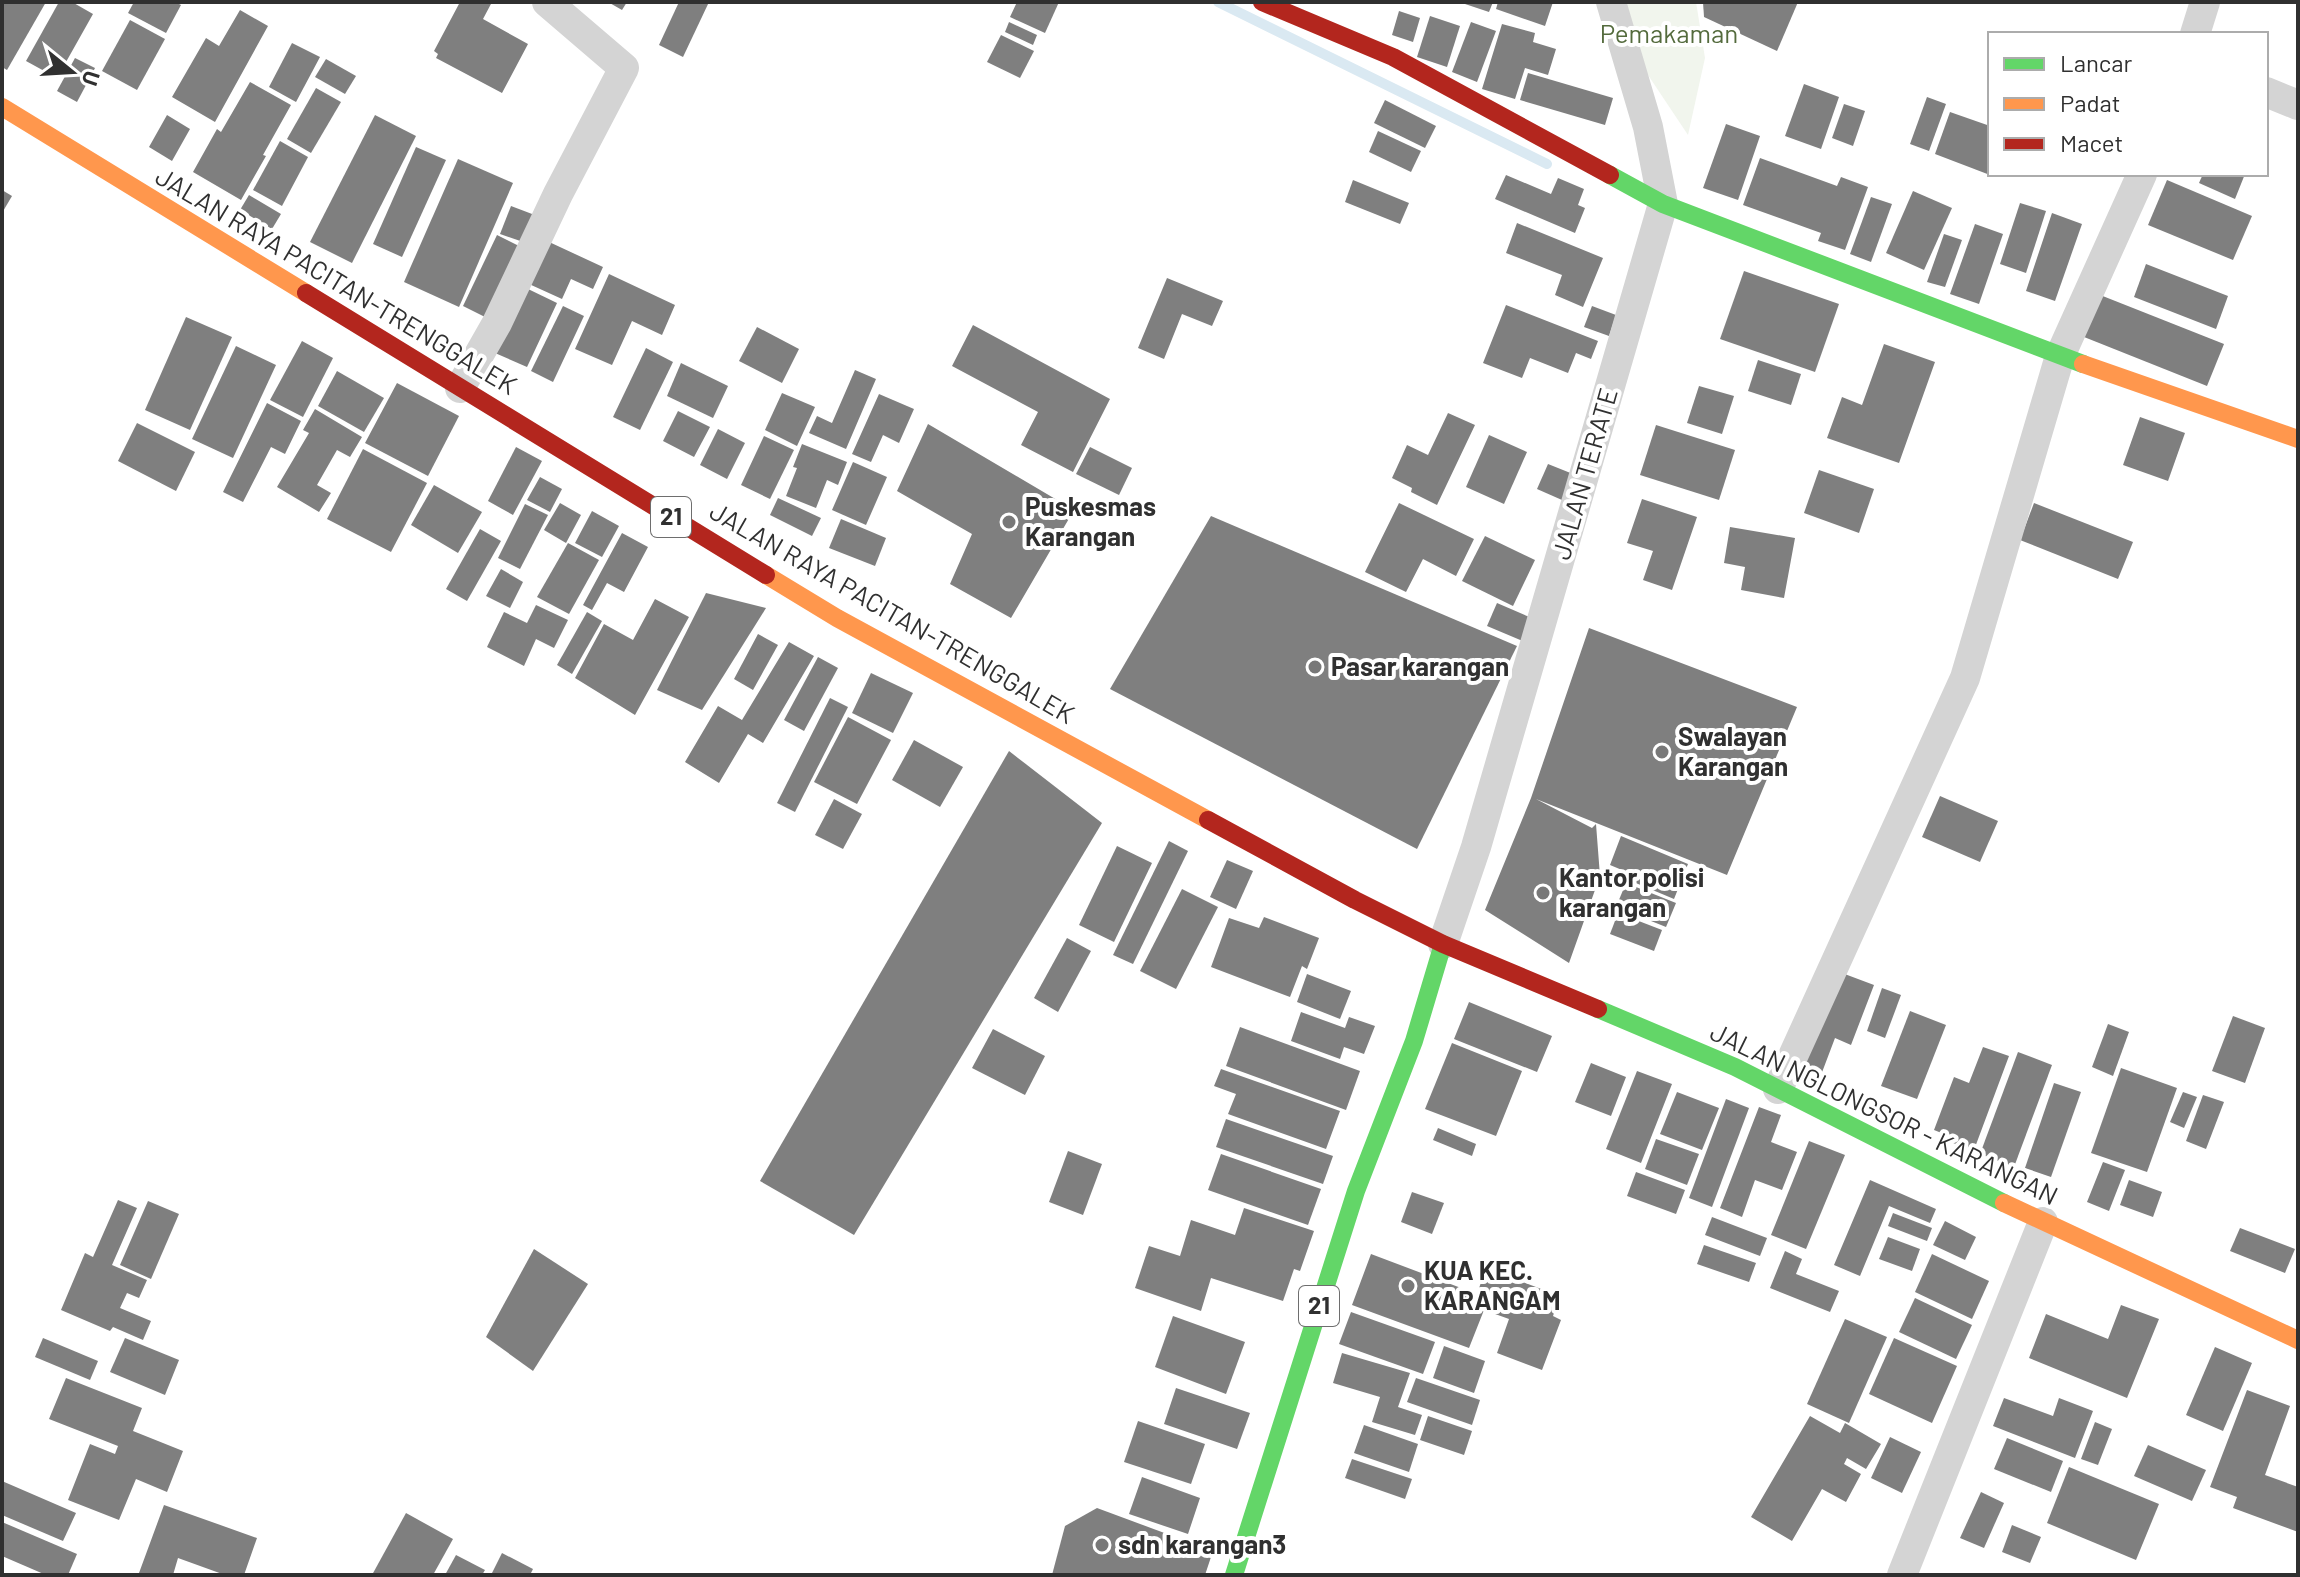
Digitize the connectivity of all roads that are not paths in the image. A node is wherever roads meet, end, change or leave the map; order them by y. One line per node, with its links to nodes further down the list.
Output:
1 (547, 2): 12 (street)
2 (1262, 2): 10 (main road)
3 (1611, 2): 10 (street, JALAN TERATE)
4 (2205, 2): 5 (street)
5 (2196, 32)
6 (2268, 93): 7 (street)
7 (2298, 105)
8 (2, 107): 12 (main road, JALAN RAYA PACITAN-TRENGGALEK / 21)
9 (2141, 176): 11 (street)
10 (1663, 204): 11 (main road); 14 (street, JALAN TERATE)
11 (2060, 356): 13 (main road); 15 (street)
12 (460, 388): 14 (main road, JALAN RAYA PACITAN-TRENGGALEK / 21)
13 (2298, 439)
14 (1443, 944): 15 (main road, JALAN NGLONGSOR - KARANGAN); 18 (main road, 21)
15 (1778, 1089): 16 (main road, JALAN NGLONGSOR - KARANGAN)
16 (2043, 1222): 17 (main road, JALAN NGLONGSOR - KARANGAN); 19 (street)
17 (2298, 1340)
18 (1234, 1575)
19 (1902, 1575)

